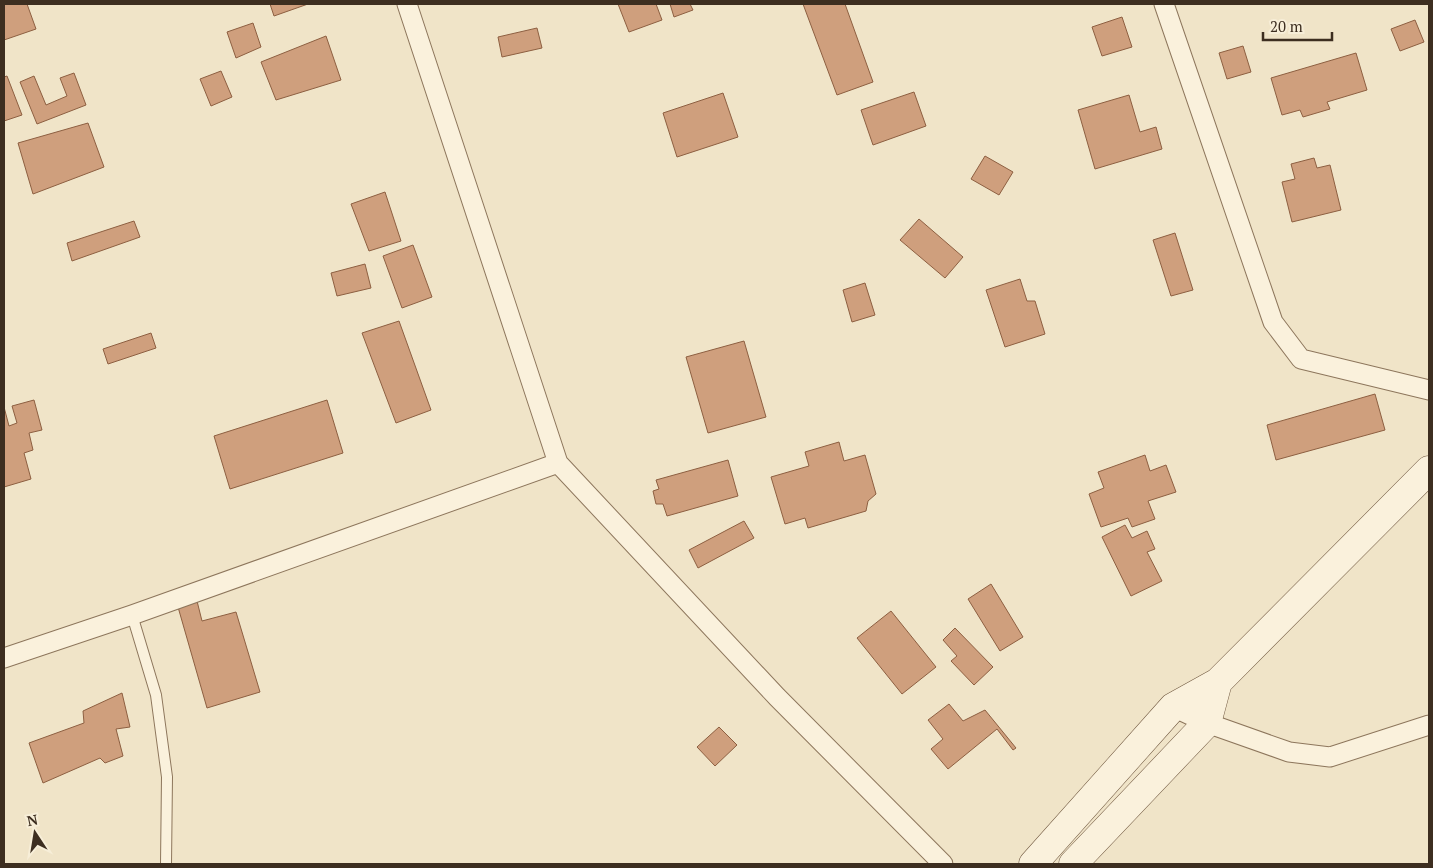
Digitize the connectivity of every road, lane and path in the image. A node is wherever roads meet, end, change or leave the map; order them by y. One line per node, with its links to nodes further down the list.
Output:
1 (407, 4): 4 (street)
2 (1164, 4): 3 (street)
3 (1429, 390)
4 (558, 464): 6 (street); 13 (street)
5 (1429, 470): 8 (main road)
6 (132, 615): 7 (street); 12 (lane)
7 (4, 658)
8 (1218, 682): 9 (main road); 10 (main road)
9 (1173, 707): 10 (street); 14 (main road)
10 (1207, 723): 11 (street); 15 (main road)
11 (1429, 725)
12 (166, 864)
13 (943, 864)
14 (1033, 864)
15 (1073, 864)

